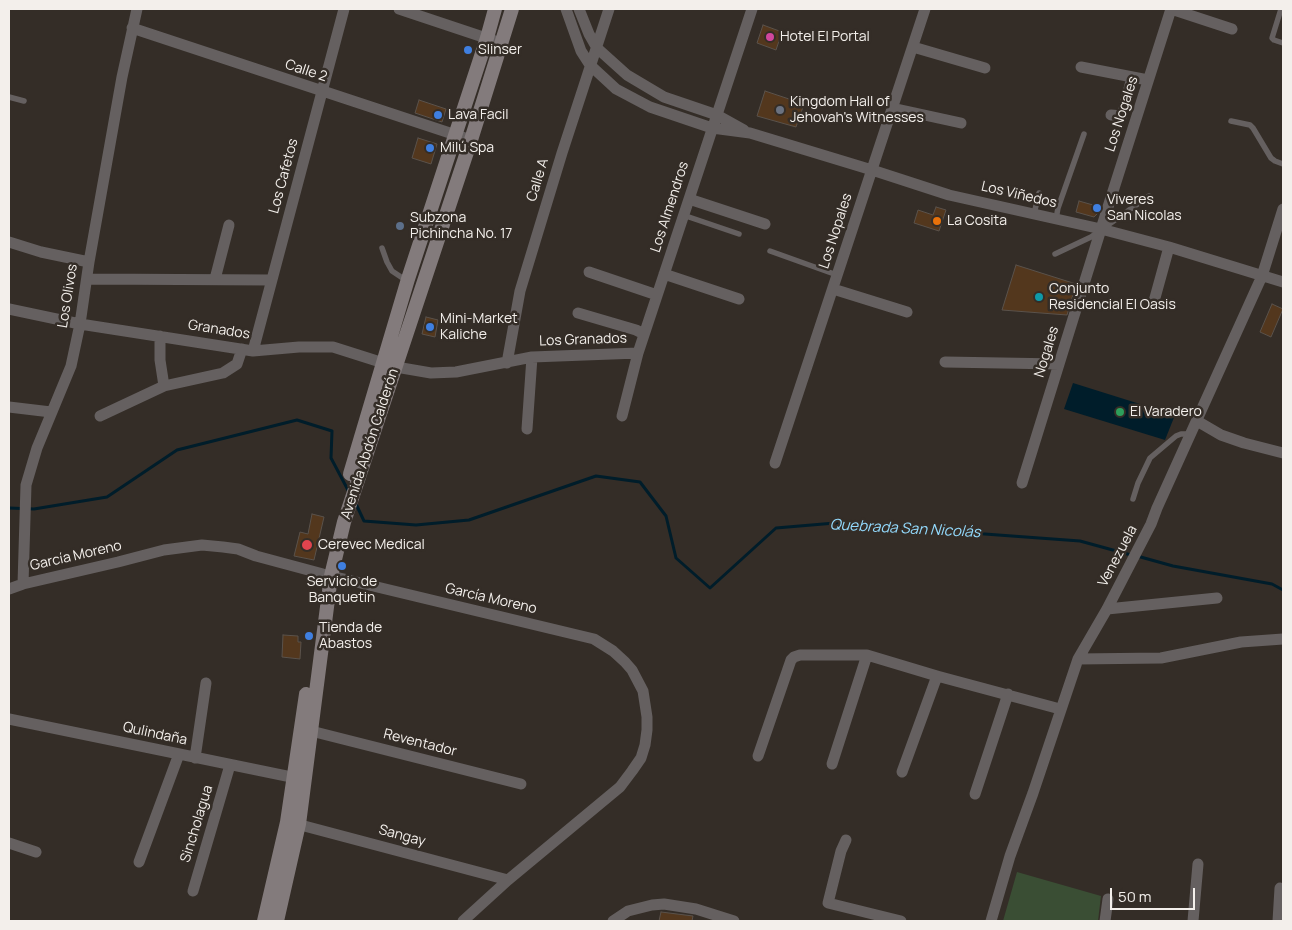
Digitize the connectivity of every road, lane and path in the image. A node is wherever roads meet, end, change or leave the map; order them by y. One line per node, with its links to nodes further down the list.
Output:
1 (137, 9): 13 (street, Los Olivos)
2 (344, 9): 25 (street, Los Cafetos)
3 (399, 9): 15 (street)
4 (496, 9): 15 (main road, Avenida Abdón Calderón)
5 (512, 9): 16 (main road, Avenida Abdón Calderón)
6 (566, 9): 20 (street, Los Viñedos)
7 (579, 9): 19 (street, Los Viñedos)
8 (609, 9): 19 (street, Calle A)
9 (752, 9): 29 (street, Los Almendros)
10 (925, 9): 18 (street, Los Nopales)
11 (1171, 9): 14 (street); 24 (street, Los Nogales)
12 (1281, 9): 17 (lane)
13 (132, 28): 25 (street, Calle 2); 56 (street, Los Olivos)
14 (1232, 28)
15 (487, 38): 16 (street); 36 (main road, Avenida Abdón Calderón)
16 (502, 42): 37 (main road, Avenida Abdón Calderón)
17 (1283, 43)
18 (913, 47): 22 (street); 28 (street, Los Nopales)
19 (597, 48): 20 (street, Calle A); 29 (street, Los Viñedos)
20 (590, 65): 33 (street, Los Viñedos); 80 (street, Calle A)
21 (1080, 67): 23 (street)
22 (985, 68)
23 (1132, 77): 24 (street); 30 (street)
24 (1148, 80): 49 (street, Los Nogales)
25 (321, 91): 36 (street, Calle 2); 64 (street, Los Cafetos)
26 (9, 97): 27 (lane)
27 (24, 101)
28 (892, 108): 32 (street); 39 (street, Los Nopales)
29 (717, 115): 33 (street, Los Almendros); 34 (street, Los Viñedos)
30 (1111, 115)
31 (1231, 121): 38 (lane)
32 (961, 123)
33 (712, 128): 34 (street, Los Viñedos); 42 (street, Los Almendros)
34 (750, 133): 39 (street, Los Viñedos)
35 (1084, 134): 46 (lane)
36 (456, 135): 37 (street, Calle 2); 62 (main road, Avenida Abdón Calderón)
37 (471, 140): 82 (main road, Avenida Abdón Calderón)
38 (1283, 164)
39 (872, 170): 45 (street, Los Viñedos); 59 (street, Los Nopales)
40 (1039, 193): 45 (lane)
41 (1149, 196): 49 (lane)
42 (689, 199): 44 (street, Los Almendros); 47 (street)
43 (1283, 209): 60 (street, Venezuela)
44 (684, 214): 50 (lane); 58 (street, Los Almendros)
45 (1034, 214): 46 (street, Los Viñedos)
46 (1056, 219): 49 (street, Los Viñedos)
47 (765, 224)
48 (229, 225): 63 (street)
49 (1101, 229): 52 (street, Los Viñedos); 55 (lane); 81 (street, Nogales)
50 (739, 234)
51 (9, 242): 56 (street)
52 (1169, 247): 60 (street, Los Viñedos); 69 (street)
53 (382, 248): 62 (lane)
54 (770, 251): 59 (lane)
55 (1055, 254)
56 (89, 262): 61 (street, Los Olivos)
57 (590, 272): 67 (street)
58 (664, 274): 67 (street, Los Almendros); 68 (street)
59 (837, 275): 66 (street, Los Nopales)
60 (1262, 276): 65 (street, Los Viñedos); 88 (street, Venezuela)
61 (87, 279): 63 (street); 73 (street, Los Olivos)
62 (408, 279): 82 (main road, Avenida Abdón Calderón)
63 (214, 280): 64 (street)
64 (272, 280): 76 (street, Los Cafetos)
65 (1283, 282)
66 (833, 289): 71 (street); 92 (street, Los Nopales)
67 (657, 295): 74 (street, Los Almendros)
68 (739, 298)
69 (1153, 305)
70 (9, 309): 73 (street, Granados)
71 (907, 312)
72 (578, 313): 74 (street)
73 (80, 324): 75 (street, Granados); 85 (street, Los Olivos)
74 (644, 334): 77 (street, Los Almendros)
75 (160, 336): 76 (street, Granados); 83 (street)
76 (247, 350): 82 (street, Granados); 83 (street, Los Cafetos)
77 (638, 353): 78 (street, Los Granados); 87 (street, Los Almendros)
78 (532, 357): 80 (street, Los Granados); 89 (street)
79 (945, 362): 81 (street)
80 (507, 363): 82 (street, Los Granados)
81 (1058, 364): 93 (street, Nogales)
82 (389, 365): 95 (main road, Avenida Abdón Calderón)
83 (164, 386): 86 (street, Los Cafetos)
84 (9, 407): 85 (street)
85 (51, 412): 96 (street, Los Olivos)
86 (100, 416)
87 (622, 416)
88 (1197, 421): 90 (street, Venezuela); 91 (street)
89 (527, 428)
90 (1192, 434): 94 (lane); 99 (street, Venezuela)
91 (1283, 453)
92 (775, 463)
93 (1022, 483)
94 (1133, 498)
95 (327, 575): 96 (street, García Moreno); 108 (main road, Avenida Abdón Calderón); 115 (main road, Avenida Abdón Calderón); 124 (street, García Moreno)
96 (23, 584): 97 (street, García Moreno)
97 (9, 589)
98 (1217, 598): 99 (street)
99 (1107, 609): 102 (street, Venezuela)
100 (1283, 639): 102 (street)
101 (867, 655): 103 (street); 110 (street); 112 (street)
102 (1078, 659): 106 (street, Venezuela)
103 (937, 676): 105 (street); 114 (street)
104 (206, 683): 111 (street)
105 (1008, 694): 106 (street); 117 (street)
106 (1060, 709): 134 (street, Venezuela)
107 (9, 719): 109 (street, Qulindaña)
108 (311, 731): 115 (main road, Avenida Abdón Calderón); 116 (street, Reventador)
109 (179, 754): 111 (street, Qulindaña); 122 (street)
110 (758, 756)
111 (195, 758): 113 (street, Qulindaña)
112 (832, 764)
113 (230, 765): 115 (street, Qulindaña); 126 (street, Sincholagua)
114 (902, 772)
115 (300, 779): 118 (main road, Avenida Abdón Calderón)
116 (521, 784)
117 (975, 794)
118 (293, 823): 124 (street, Sangay); 128 (main road, Avenida Abdón Calderón); 129 (main road, Avenida Abdón Calderón)
119 (846, 840): 133 (street)
120 (9, 843): 121 (street)
121 (36, 852)
122 (138, 862)
123 (1198, 864): 136 (street)
124 (508, 880): 130 (street, García Moreno)
125 (1280, 888): 137 (street)
126 (193, 891)
127 (1108, 899): 135 (street)
128 (264, 921)
129 (277, 921)
130 (463, 921)
131 (613, 921): 132 (street)
132 (734, 921)
133 (901, 921)
134 (990, 921)
135 (1105, 921)
136 (1193, 921)
137 (1278, 921)

